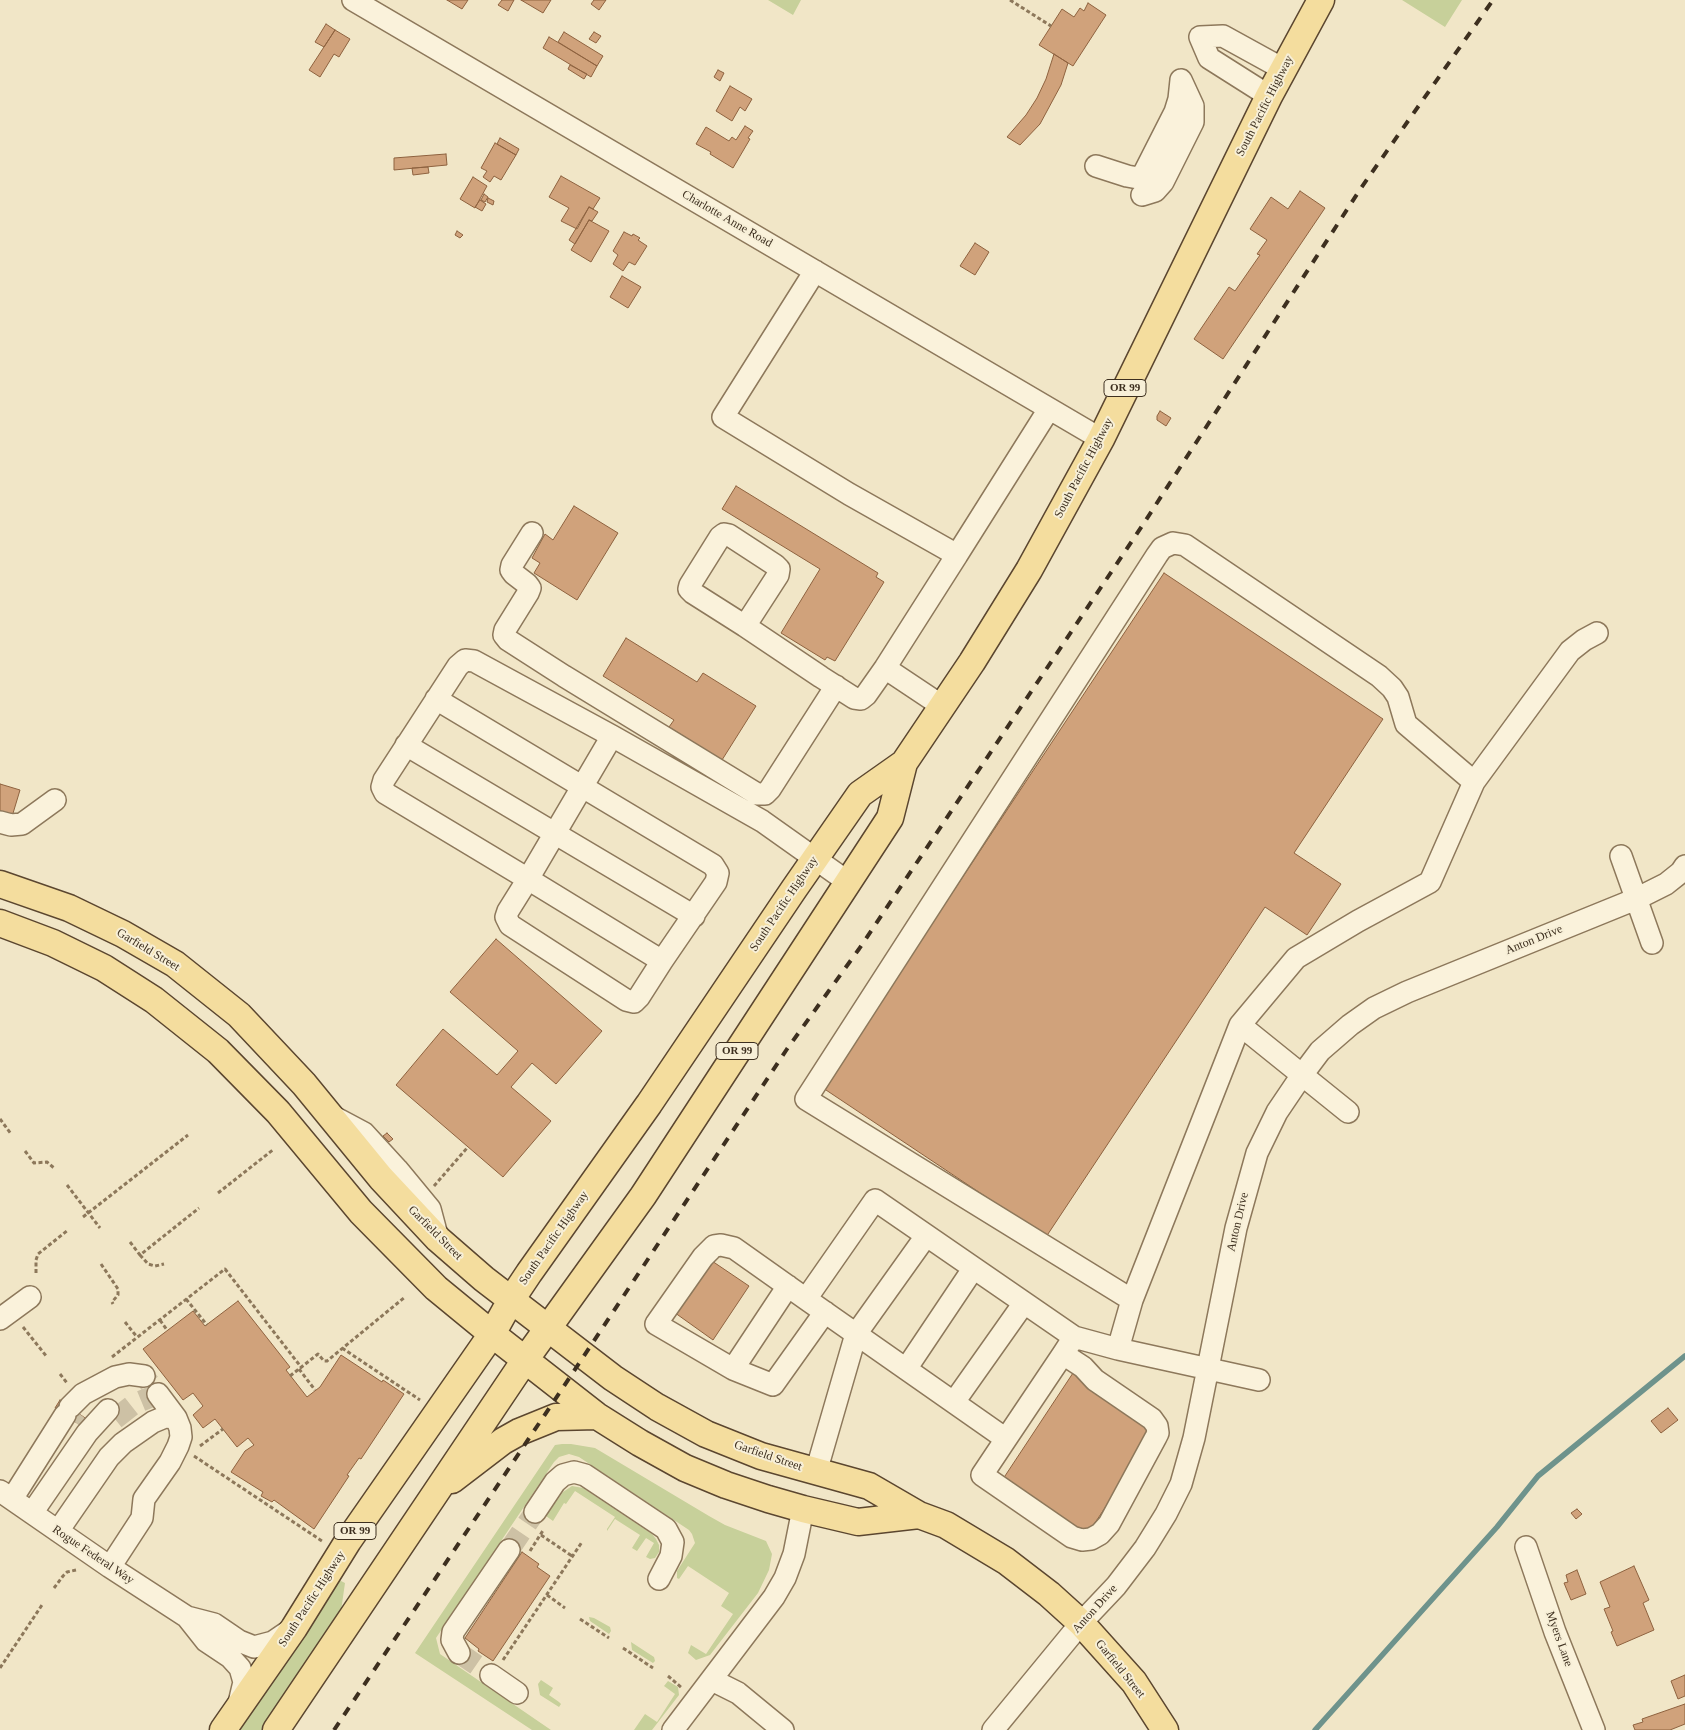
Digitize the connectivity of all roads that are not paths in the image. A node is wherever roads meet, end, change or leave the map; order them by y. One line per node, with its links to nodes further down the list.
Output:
1 (353, 0): 7 (street, Charlotte Anne Road)
2 (1321, 0): 3 (main road, South Pacific Highway / OR 99)
3 (1283, 69): 4 (main road, South Pacific Highway / OR 99); 4 (street)
4 (1269, 96): 9 (main road, South Pacific Highway / OR 99)
5 (1096, 166): 6 (street)
6 (1142, 194)
7 (815, 271): 8 (street, Charlotte Anne Road); 11 (street)
8 (1049, 409): 9 (street, Charlotte Anne Road); 11 (street)
9 (1100, 439): 17 (main road, South Pacific Highway / OR 99)
10 (532, 533): 15 (street)
11 (957, 555): 14 (street)
12 (745, 626): 15 (street)
13 (1597, 633): 21 (street)
14 (886, 668): 15 (street); 17 (street)
15 (836, 686)
16 (436, 699): 18 (street); 19 (street); 22 (street)
17 (942, 706): 20 (main road, South Pacific Highway / OR 99)
18 (612, 736): 22 (street); 27 (street)
19 (406, 745): 25 (street); 29 (street)
20 (904, 763): 27 (main road, South Pacific Highway / OR 99); 30 (main road, South Pacific Highway / OR 99)
21 (1474, 782): 37 (street); 46 (street)
22 (582, 786): 25 (street); 33 (street)
23 (55, 800): 24 (street)
24 (0, 822)
25 (555, 834): 29 (street); 33 (street)
26 (1621, 856): 32 (street)
27 (815, 859): 30 (street); 45 (main road, South Pacific Highway / OR 99)
28 (1685, 866): 32 (street, Anton Drive)
29 (528, 879): 36 (street); 36 (street)
30 (848, 882): 50 (main road, South Pacific Highway / OR 99)
31 (0, 884): 45 (main road, Garfield Street)
32 (1636, 899): 35 (street); 38 (street, Anton Drive)
33 (694, 916): 36 (street)
34 (0, 923): 51 (main road, Garfield Street)
35 (1652, 943)
36 (662, 961)
37 (1240, 1025): 38 (street); 46 (street)
38 (1302, 1075): 39 (street); 57 (street, Anton Drive)
39 (1348, 1112)
40 (926, 1236): 41 (street); 44 (street); 52 (street)
41 (973, 1269): 47 (street); 56 (street)
42 (788, 1286): 44 (street); 58 (street); 58 (street)
43 (30, 1297): 49 (street)
44 (806, 1299): 48 (street)
45 (511, 1300): 50 (main road, Garfield Street); 51 (main road, South Pacific Highway / OR 99)
46 (1132, 1300): 54 (street)
47 (1024, 1303): 53 (street); 61 (street)
48 (825, 1312): 52 (street); 58 (street)
49 (0, 1319)
50 (548, 1329): 55 (main road, South Pacific Highway / OR 99); 67 (main road, Garfield Street)
51 (492, 1334): 55 (main road, Garfield Street); 79 (main road, South Pacific Highway / OR 99)
52 (856, 1334): 56 (street); 67 (street)
53 (1068, 1346): 54 (street); 66 (street); 66 (street)
54 (1118, 1349): 57 (street)
55 (525, 1360): 64 (main road, Garfield Street); 68 (main road, South Pacific Highway / OR 99)
56 (906, 1368): 61 (street)
57 (1208, 1368): 60 (street); 78 (street, Anton Drive)
58 (733, 1369)
59 (144, 1376): 70 (street)
60 (1259, 1380)
61 (954, 1402): 66 (street)
62 (168, 1406): 63 (street); 70 (street); 75 (street)
63 (141, 1412)
64 (597, 1416): 68 (main road); 69 (main road, Garfield Street)
65 (114, 1419): 70 (street)
66 (1006, 1439)
67 (816, 1472): 71 (main road, Garfield Street)
68 (434, 1494): 85 (main road, South Pacific Highway / OR 99)
69 (803, 1510): 71 (main road, Garfield Street); 82 (street)
70 (30, 1512): 75 (street, Rogue Federal Way)
71 (919, 1515): 78 (main road, Garfield Street)
72 (540, 1520): 76 (street)
73 (1526, 1547): 90 (street, Myers Lane)
74 (518, 1552): 80 (street)
75 (110, 1566): 77 (street, Rogue Federal Way)
76 (659, 1579)
77 (187, 1617): 79 (street, Rogue Federal Way); 84 (street, Rogue Federal Way)
78 (1081, 1623): 88 (street, Anton Drive); 89 (main road, Garfield Street)
79 (294, 1628): 84 (main road, South Pacific Highway / OR 99)
80 (459, 1654)
81 (496, 1669): 83 (street)
82 (712, 1680): 86 (street); 87 (street)
83 (517, 1693)
84 (230, 1721)
85 (276, 1730)
86 (673, 1730)
87 (783, 1730)
88 (993, 1730)
89 (1165, 1730)
90 (1594, 1730)

